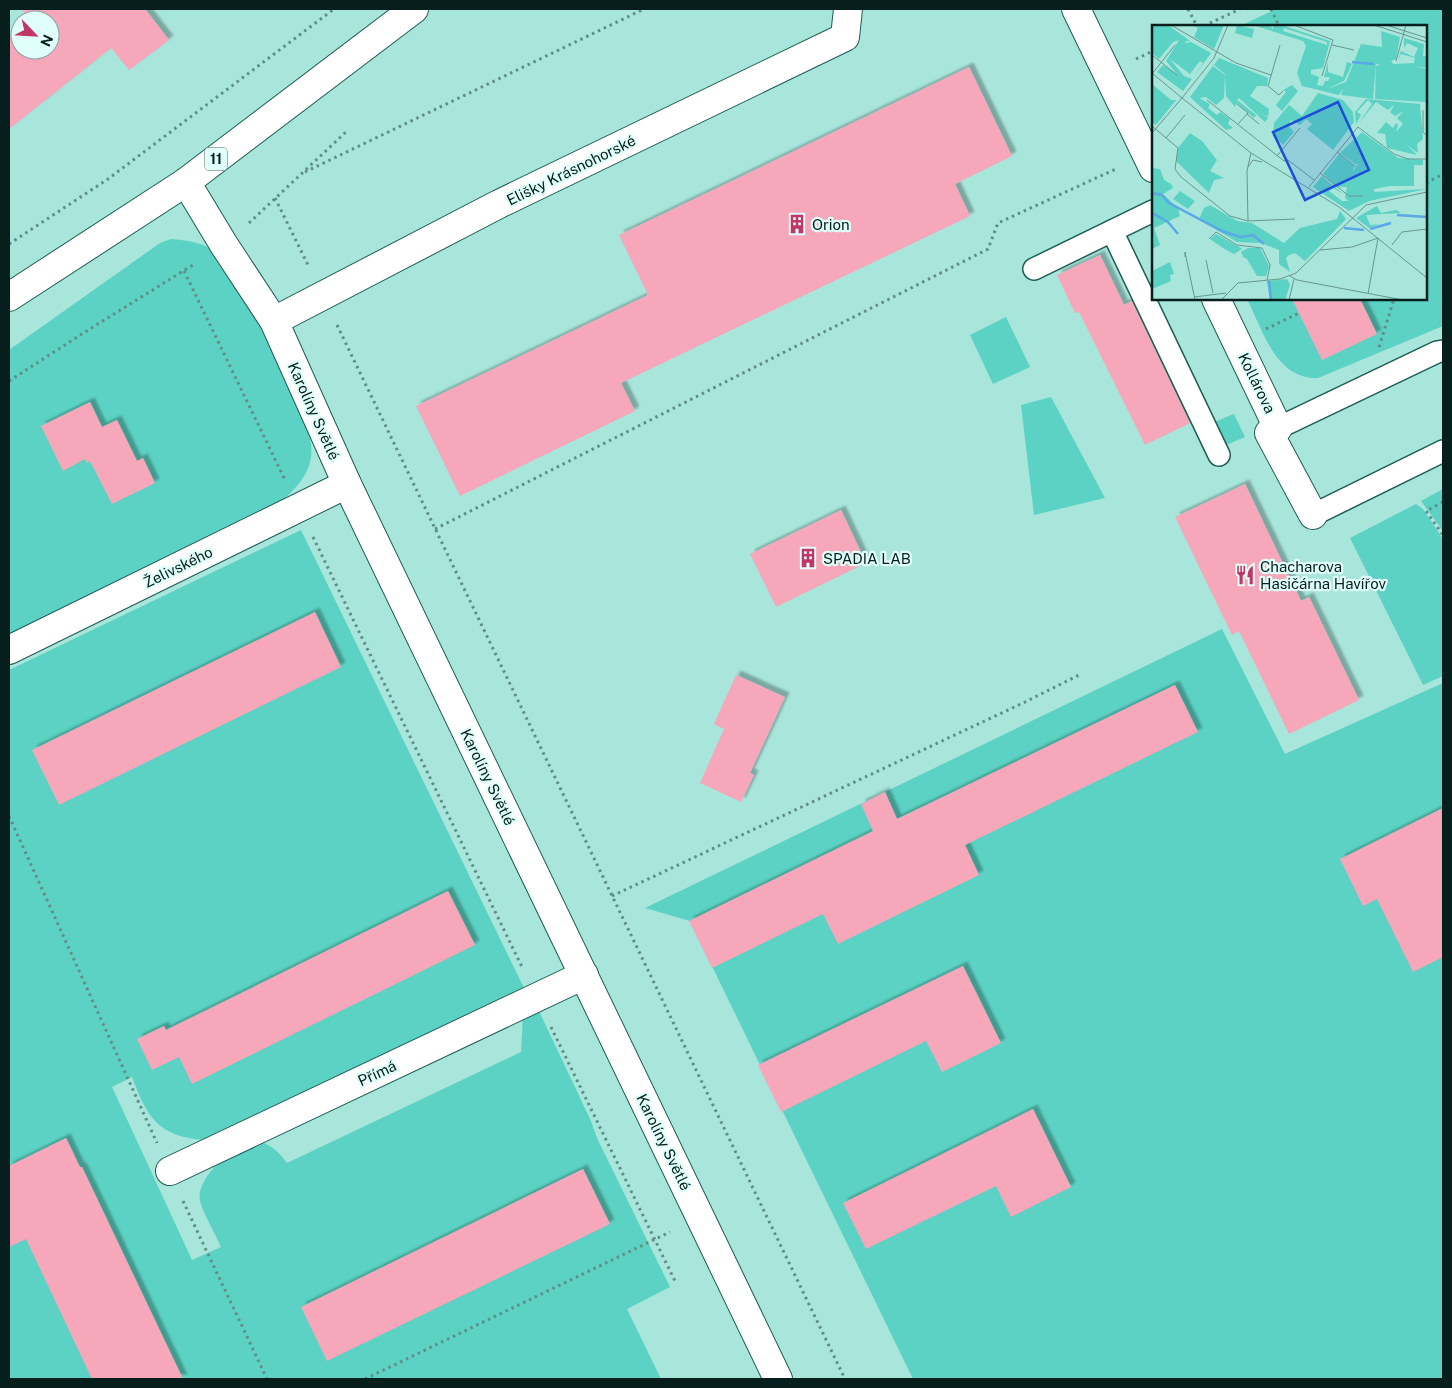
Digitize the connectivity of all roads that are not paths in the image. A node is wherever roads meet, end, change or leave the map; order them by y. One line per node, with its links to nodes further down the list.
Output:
1 (414, 9): 5 (street, 11)
2 (848, 9): 11 (street, Elišky Krásnohorské)
3 (1076, 9): 4 (street)
4 (1150, 161)
5 (186, 182): 9 (street, 11); 11 (street, Karolíny Světlé)
6 (1152, 211): 7 (lane)
7 (1112, 231): 8 (lane); 15 (lane)
8 (1034, 269)
9 (9, 297)
10 (1216, 300): 13 (street, Kollárova)
11 (274, 322): 16 (street, Karolíny Světlé)
12 (1443, 351): 13 (lane)
13 (1278, 428): 17 (street, Kollárova)
14 (1443, 451): 17 (lane)
15 (1219, 456)
16 (347, 484): 18 (street, Želivského); 19 (street, Karolíny Světlé)
17 (1313, 515)
18 (9, 650)
19 (584, 975): 20 (street, Přímá); 21 (street, Karolíny Světlé)
20 (170, 1171)
21 (778, 1379)

